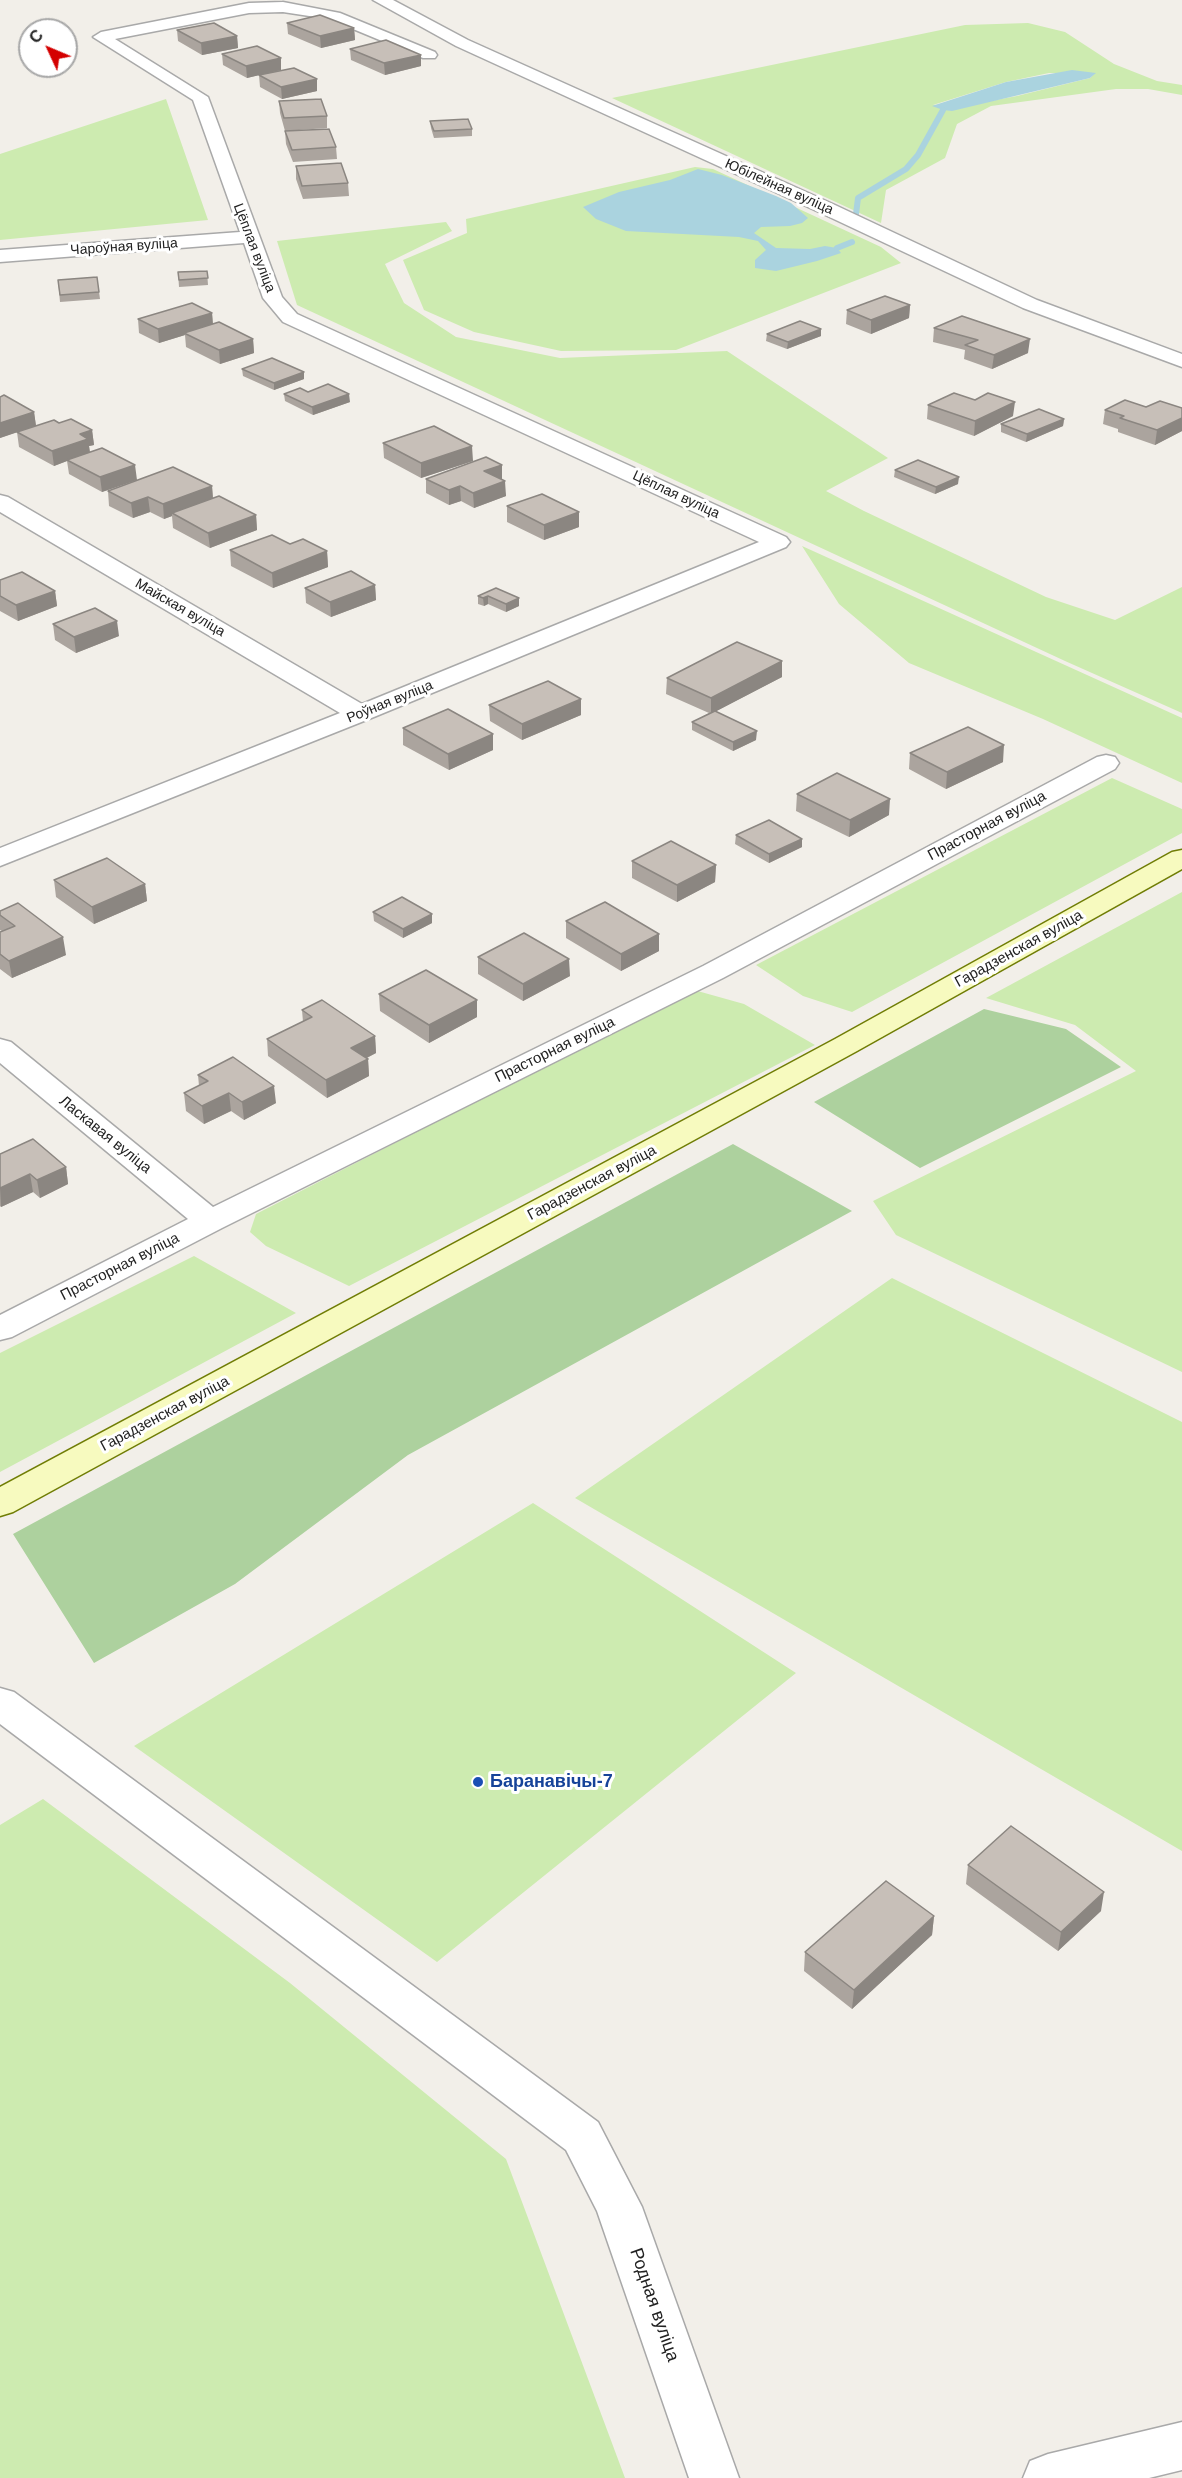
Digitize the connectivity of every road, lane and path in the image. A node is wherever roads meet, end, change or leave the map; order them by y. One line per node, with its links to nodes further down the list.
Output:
1 (381, 0): 5 (street, Юбілейная вуліца)
2 (429, 55): 3 (street, Цёплая вуліца)
3 (249, 237): 4 (street, Чароўная вуліца); 7 (street, Цёплая вуліца)
4 (0, 256)
5 (1182, 361)
6 (0, 502): 8 (street, Майская вуліца)
7 (778, 542): 8 (street, Роўная вуліца)
8 (360, 714): 10 (street, Роўная вуліца)
9 (1106, 763): 13 (street, Прасторная вуліца)
10 (0, 858)
11 (1182, 858): 15 (main road, Гарадзенская вуліца)
12 (0, 1048): 13 (street, Ласкавая вуліца)
13 (210, 1221): 14 (street, Прасторная вуліца)
14 (0, 1329)
15 (0, 1503)
16 (0, 1703): 18 (street, Родная вуліца)
17 (1182, 2446): 19 (street)
18 (714, 2478)
19 (1048, 2478)

